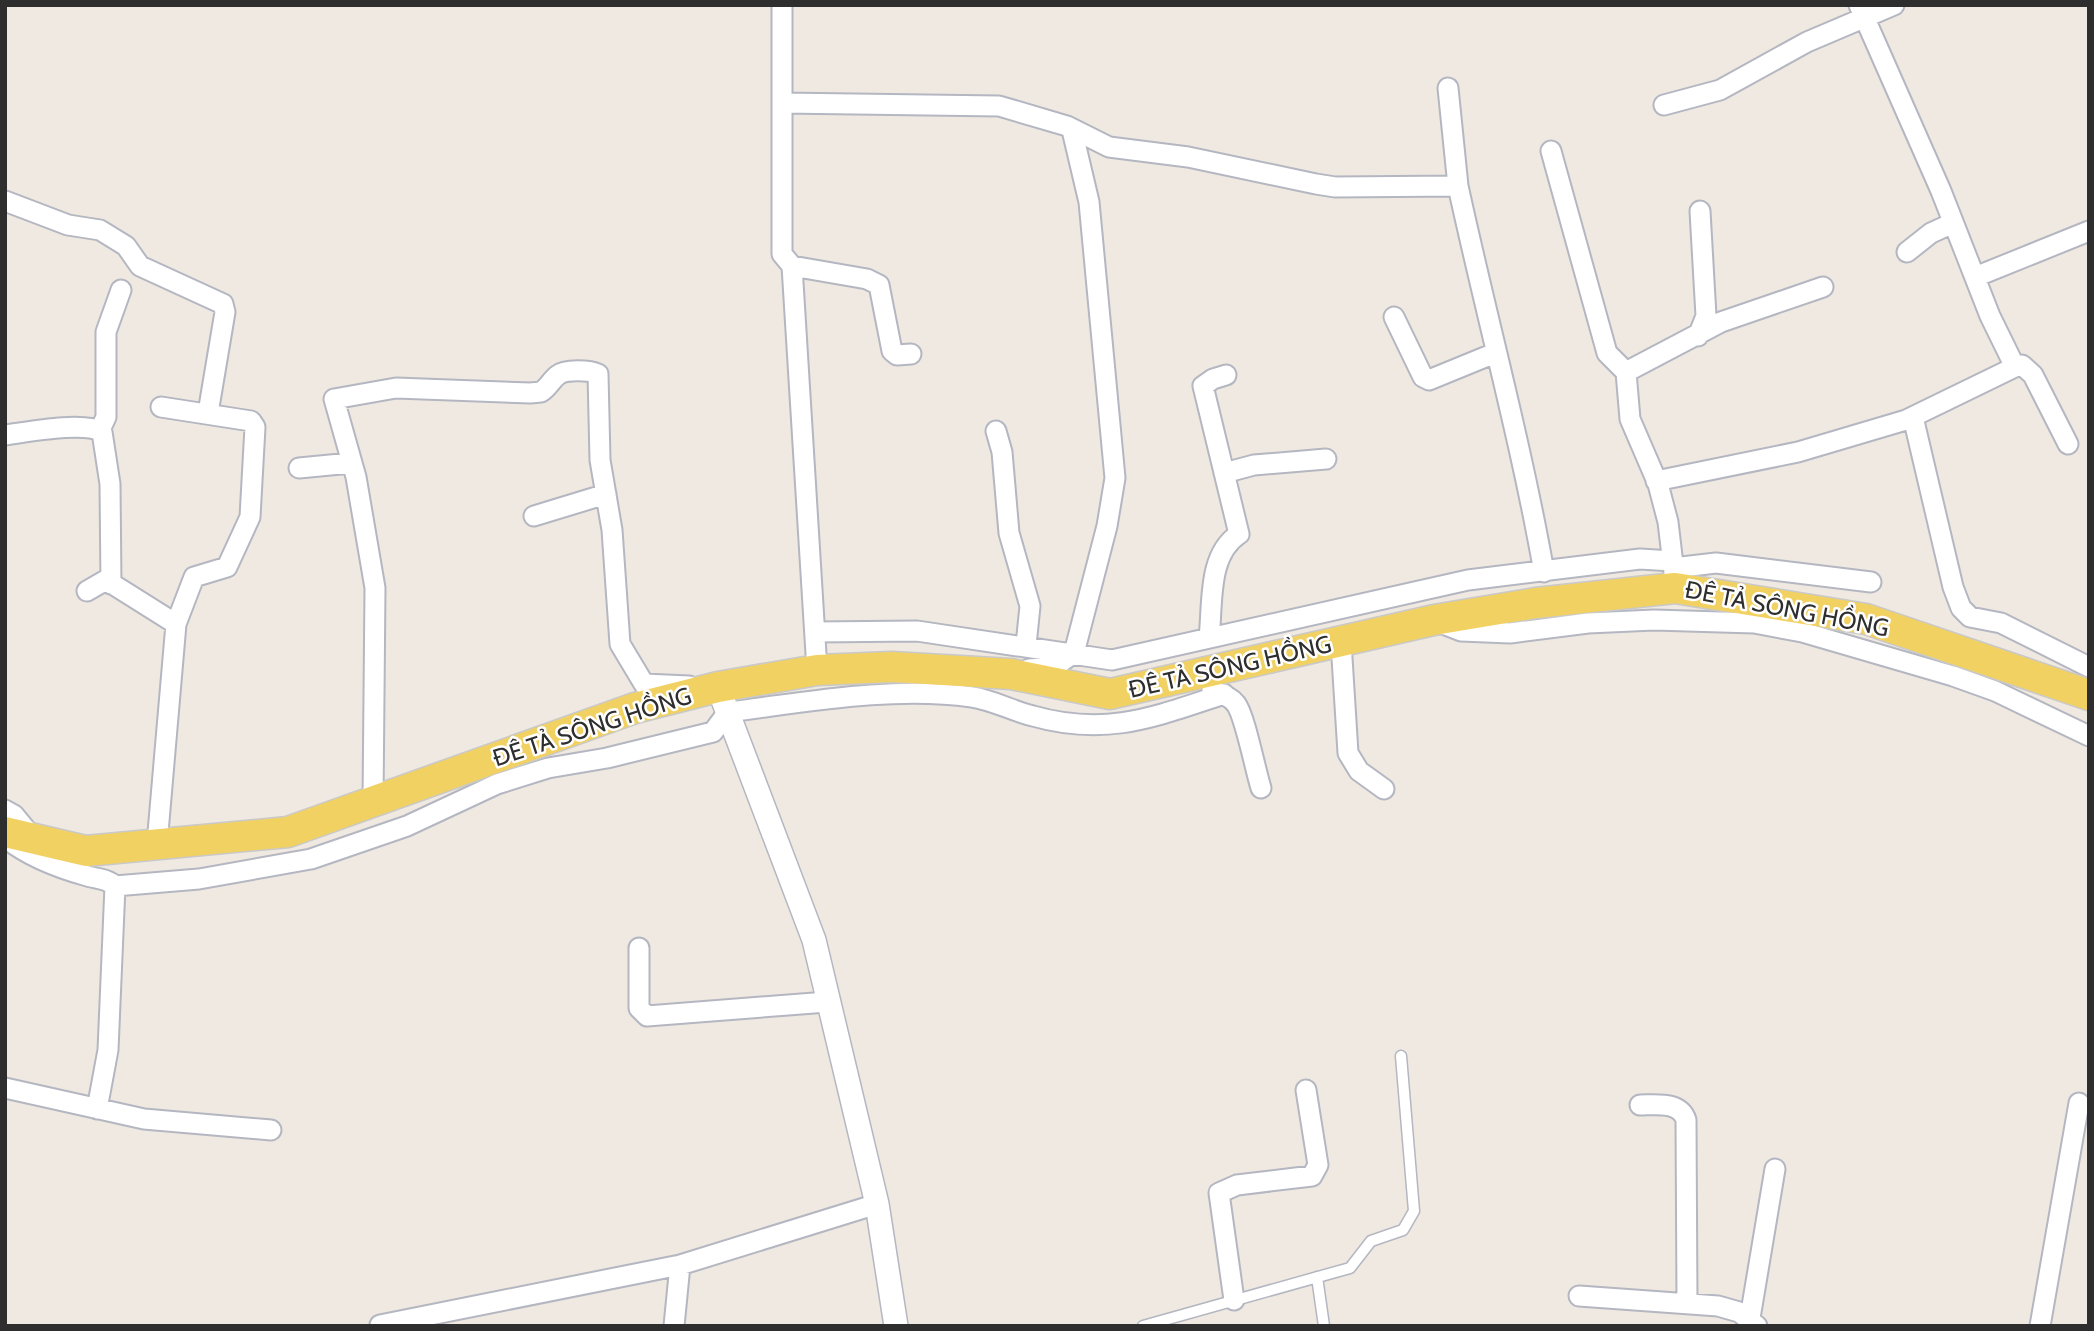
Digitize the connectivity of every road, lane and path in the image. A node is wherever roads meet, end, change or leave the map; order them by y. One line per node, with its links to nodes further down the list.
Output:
1 (782, 5): 5 (street)
2 (1894, 5): 3 (street)
3 (1862, 11): 6 (street); 12 (street)
4 (1448, 88): 9 (street)
5 (782, 103): 7 (street); 15 (street)
6 (1664, 105)
7 (1072, 130): 9 (street); 53 (street)
8 (1551, 151): 24 (street)
9 (1458, 186): 21 (street)
10 (5, 201): 27 (street)
11 (1700, 211): 20 (street)
12 (1954, 223): 14 (street); 16 (street)
13 (2089, 231): 16 (street)
14 (1907, 252)
15 (792, 266): 22 (street); 48 (street)
16 (1975, 277): 23 (street)
17 (1823, 288): 20 (street)
18 (121, 290): 29 (street)
19 (1394, 317): 21 (street)
20 (1698, 336): 24 (street)
21 (1495, 353): 40 (street)
22 (911, 354)
23 (2015, 368): 28 (street); 32 (street)
24 (1626, 372): 37 (street)
25 (1226, 375): 36 (street)
26 (161, 407): 27 (street)
27 (208, 413): 47 (street)
28 (1913, 417): 37 (street); 54 (street)
29 (100, 430): 31 (street); 43 (street)
30 (996, 430): 52 (street)
31 (5, 435)
32 (2068, 444)
33 (1326, 458): 36 (street)
34 (351, 463): 35 (street); 38 (street); 66 (street)
35 (299, 468)
36 (1224, 473): 50 (street)
37 (1656, 481): 41 (street)
38 (606, 494): 39 (street); 62 (street)
39 (534, 516)
40 (1544, 572): 41 (street); 50 (street)
41 (1674, 572): 42 (street); 45 (main road, ĐÊ TẢ SÔNG HỒNG); 46 (main road, ĐÊ TẢ SÔNG HỒNG)
42 (1871, 582)
43 (111, 583): 44 (street); 47 (street)
44 (87, 591)
45 (1762, 603): 49 (street); 60 (main road, ĐÊ TẢ SÔNG HỒNG)
46 (1434, 620): 49 (street); 51 (main road, ĐÊ TẢ SÔNG HỒNG)
47 (176, 624): 69 (street)
48 (815, 632): 52 (street); 56 (street)
49 (1802, 632): 63 (street)
50 (1209, 638): 53 (street)
51 (1341, 642): 58 (main road, ĐÊ TẢ SÔNG HỒNG); 65 (street)
52 (1026, 645): 53 (street)
53 (1074, 653): 57 (street)
54 (2089, 667)
55 (927, 668): 56 (main road, ĐÊ TẢ SÔNG HỒNG); 57 (main road, ĐÊ TẢ SÔNG HỒNG); 61 (street)
56 (817, 670): 62 (main road, ĐÊ TẢ SÔNG HỒNG)
57 (1011, 674): 58 (main road, ĐÊ TẢ SÔNG HỒNG)
58 (1166, 682): 59 (street)
59 (1224, 694): 61 (street); 64 (street)
60 (2089, 695)
61 (971, 697): 62 (street)
62 (723, 699): 66 (main road, ĐÊ TẢ SÔNG HỒNG); 70 (street); 72 (street)
63 (2089, 736)
64 (1261, 788)
65 (1384, 789)
66 (373, 802): 69 (main road, ĐÊ TẢ SÔNG HỒNG)
67 (5, 810): 68 (street)
68 (14, 835): 69 (main road, ĐÊ TẢ SÔNG HỒNG); 70 (street)
69 (156, 844)
70 (115, 886): 78 (street)
71 (639, 948): 72 (street)
72 (827, 1002): 81 (street)
73 (1401, 1056): 83 (lane)
74 (5, 1087): 78 (street)
75 (1306, 1090): 85 (street)
76 (2079, 1103): 93 (street)
77 (1640, 1105): 86 (street)
78 (97, 1109): 79 (street)
79 (271, 1130)
80 (1775, 1169): 87 (street)
81 (877, 1203): 82 (street); 90 (street)
82 (680, 1265): 88 (street); 89 (street)
83 (1317, 1277): 85 (lane); 92 (lane)
84 (1579, 1296): 86 (street)
85 (1234, 1300): 91 (lane)
86 (1687, 1303): 87 (street)
87 (1754, 1322)
88 (380, 1325)
89 (674, 1326)
90 (897, 1326)
91 (1143, 1326)
92 (1324, 1326)
93 (2040, 1326)

